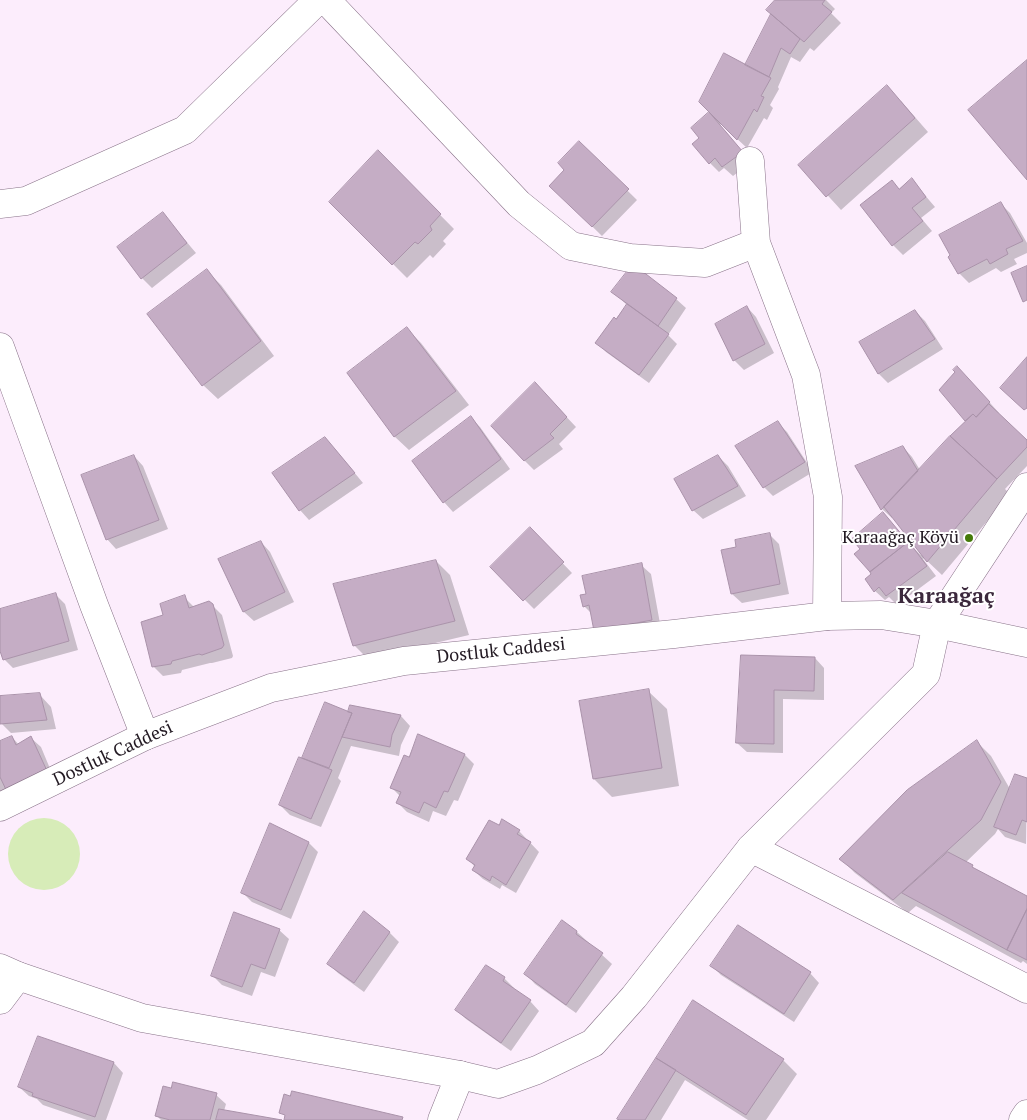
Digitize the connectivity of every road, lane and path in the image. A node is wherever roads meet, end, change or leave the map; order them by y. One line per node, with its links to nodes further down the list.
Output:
1 (318, 0): 4 (street)
2 (326, 0): 5 (street)
3 (750, 161): 5 (street)
4 (0, 204)
5 (756, 243): 8 (street)
6 (0, 347): 11 (street)
7 (1027, 487): 9 (street)
8 (827, 616): 9 (street, Dostluk Caddesi); 11 (street, Dostluk Caddesi)
9 (937, 624): 10 (street, Dostluk Caddesi); 13 (street)
10 (1027, 643)
11 (146, 736): 12 (street, Dostluk Caddesi)
12 (0, 807)
13 (751, 848): 15 (street); 17 (street)
14 (9, 972): 16 (street); 17 (street)
15 (1027, 989)
16 (0, 1000)
17 (460, 1075): 19 (street)
18 (1027, 1114): 20 (street)
19 (442, 1120)
20 (1023, 1120)

